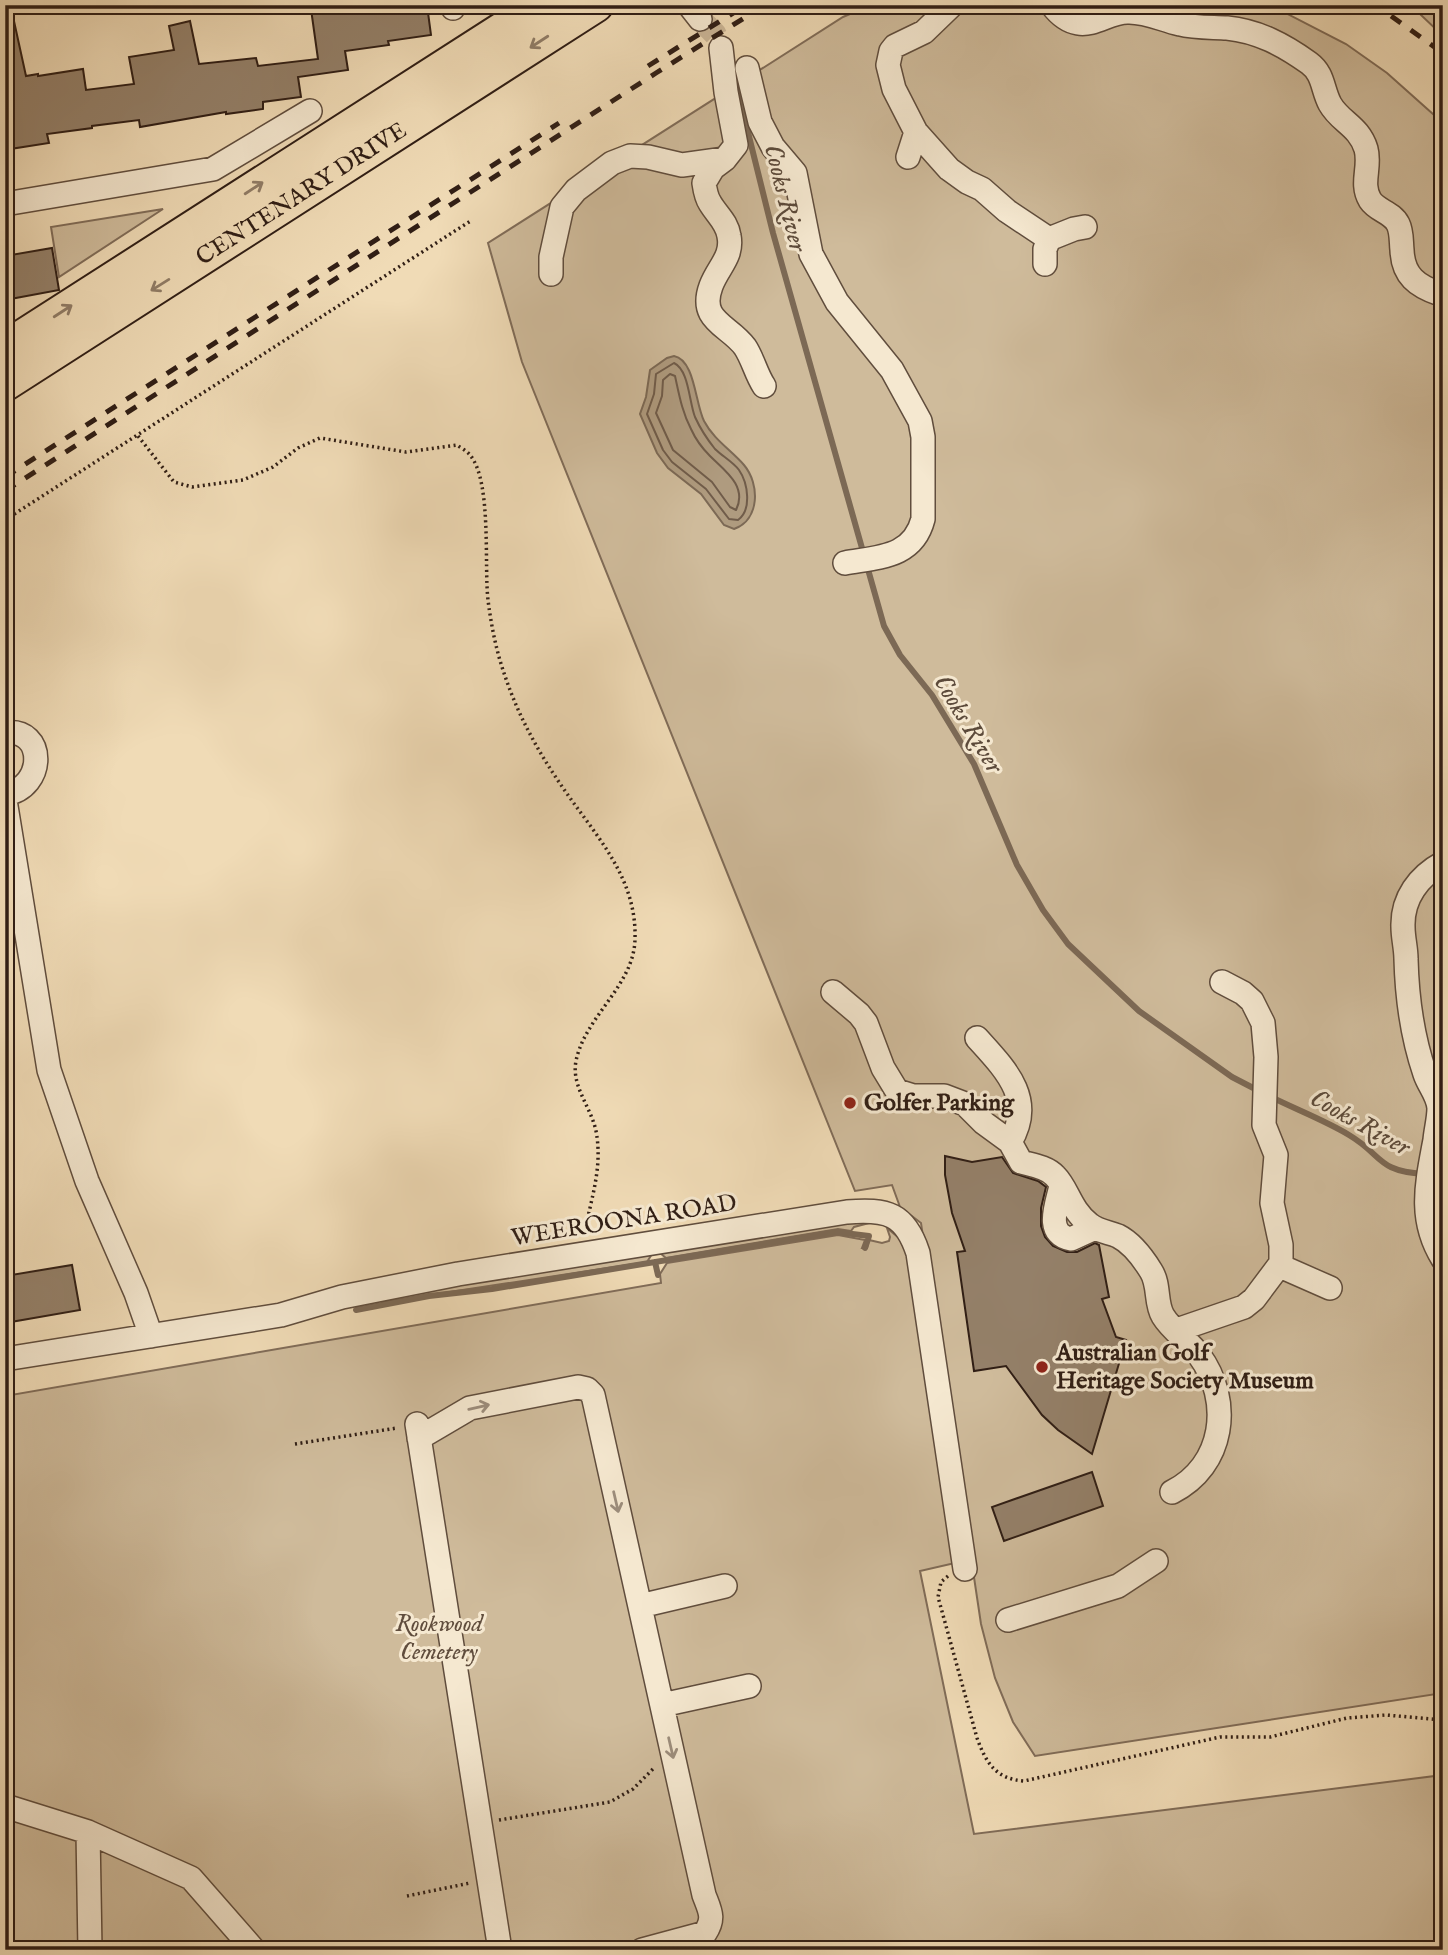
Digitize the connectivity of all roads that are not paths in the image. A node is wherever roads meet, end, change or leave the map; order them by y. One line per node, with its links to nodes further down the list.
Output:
1 (540, 5): 17 (highway, CENTENARY DRIVE, one-way to 1)
2 (596, 5): 18 (highway, CENTENARY DRIVE, one-way to 18)
3 (952, 5): 8 (street)
4 (1052, 5): 16 (street)
5 (721, 48): 10 (street)
6 (747, 68): 20 (street)
7 (310, 111): 11 (street)
8 (916, 132): 9 (street); 13 (street)
9 (908, 158)
10 (725, 159): 15 (street); 19 (street)
11 (5, 204)
12 (1085, 228): 13 (street)
13 (1049, 239): 14 (street)
14 (1045, 264)
15 (551, 274)
16 (1440, 293)
17 (5, 348)
18 (5, 384)
19 (764, 386)
20 (845, 563)
21 (5, 733): 22 (street)
22 (5, 794)
23 (5, 800): 33 (street)
24 (1443, 863): 29 (street)
25 (1222, 982): 30 (street)
26 (833, 992): 28 (street)
27 (977, 1038): 28 (street)
28 (1010, 1142): 32 (street)
29 (1443, 1259)
30 (1280, 1266): 31 (street); 32 (street)
31 (1330, 1288)
32 (1177, 1330): 35 (street)
33 (150, 1336): 34 (street, WEEROONA ROAD); 37 (street, WEEROONA ROAD)
34 (5, 1359)
35 (1172, 1492)
36 (1156, 1561): 40 (street)
37 (965, 1569)
38 (725, 1586): 39 (street)
39 (640, 1606): 42 (street); 47 (street, one-way to 39)
40 (1008, 1620)
41 (749, 1686): 42 (street)
42 (662, 1705): 48 (street, one-way to 48)
43 (5, 1806): 44 (street)
44 (88, 1832): 45 (street); 46 (street)
45 (90, 1950)
46 (254, 1950)
47 (500, 1950)
48 (642, 1950)

